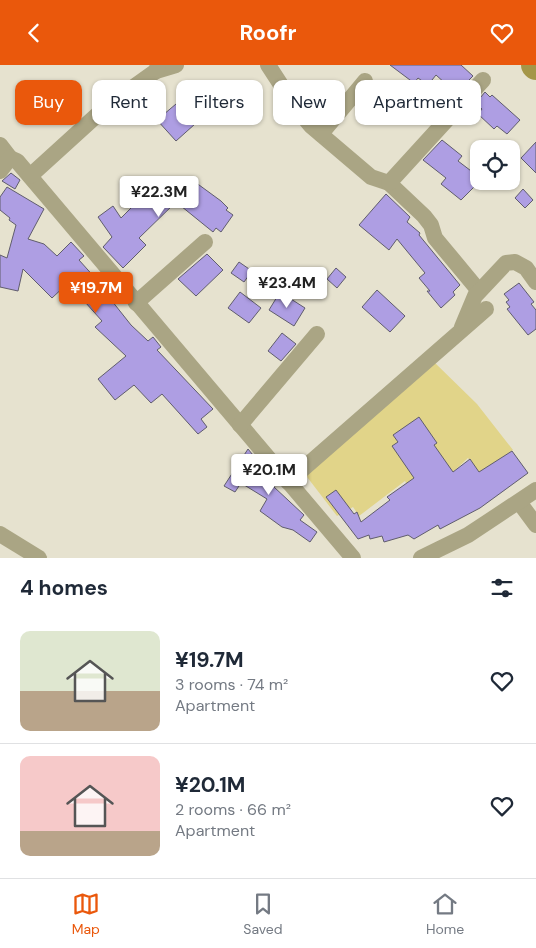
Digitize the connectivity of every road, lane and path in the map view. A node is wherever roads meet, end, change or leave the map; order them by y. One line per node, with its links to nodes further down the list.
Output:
1 (176, 65): 3 (street)
2 (268, 65): 6 (street)
3 (157, 68): 9 (street)
4 (483, 80): 10 (street)
5 (355, 93): 6 (street)
6 (321, 134): 10 (street)
7 (5, 151): 8 (street); 9 (street)
8 (0, 171)
9 (30, 176): 14 (street)
10 (389, 183): 13 (street)
11 (205, 242): 14 (street)
12 (536, 282): 13 (street)
13 (479, 291): 16 (street)
14 (136, 303): 18 (street)
15 (486, 309): 16 (street)
16 (461, 329): 19 (street)
17 (317, 335): 18 (street)
18 (240, 425): 19 (street)
19 (288, 482): 25 (street)
20 (536, 490): 21 (street)
21 (519, 502): 22 (street); 26 (street)
22 (536, 525)
23 (0, 534): 24 (street)
24 (40, 558)
25 (353, 558)
26 (421, 558)

